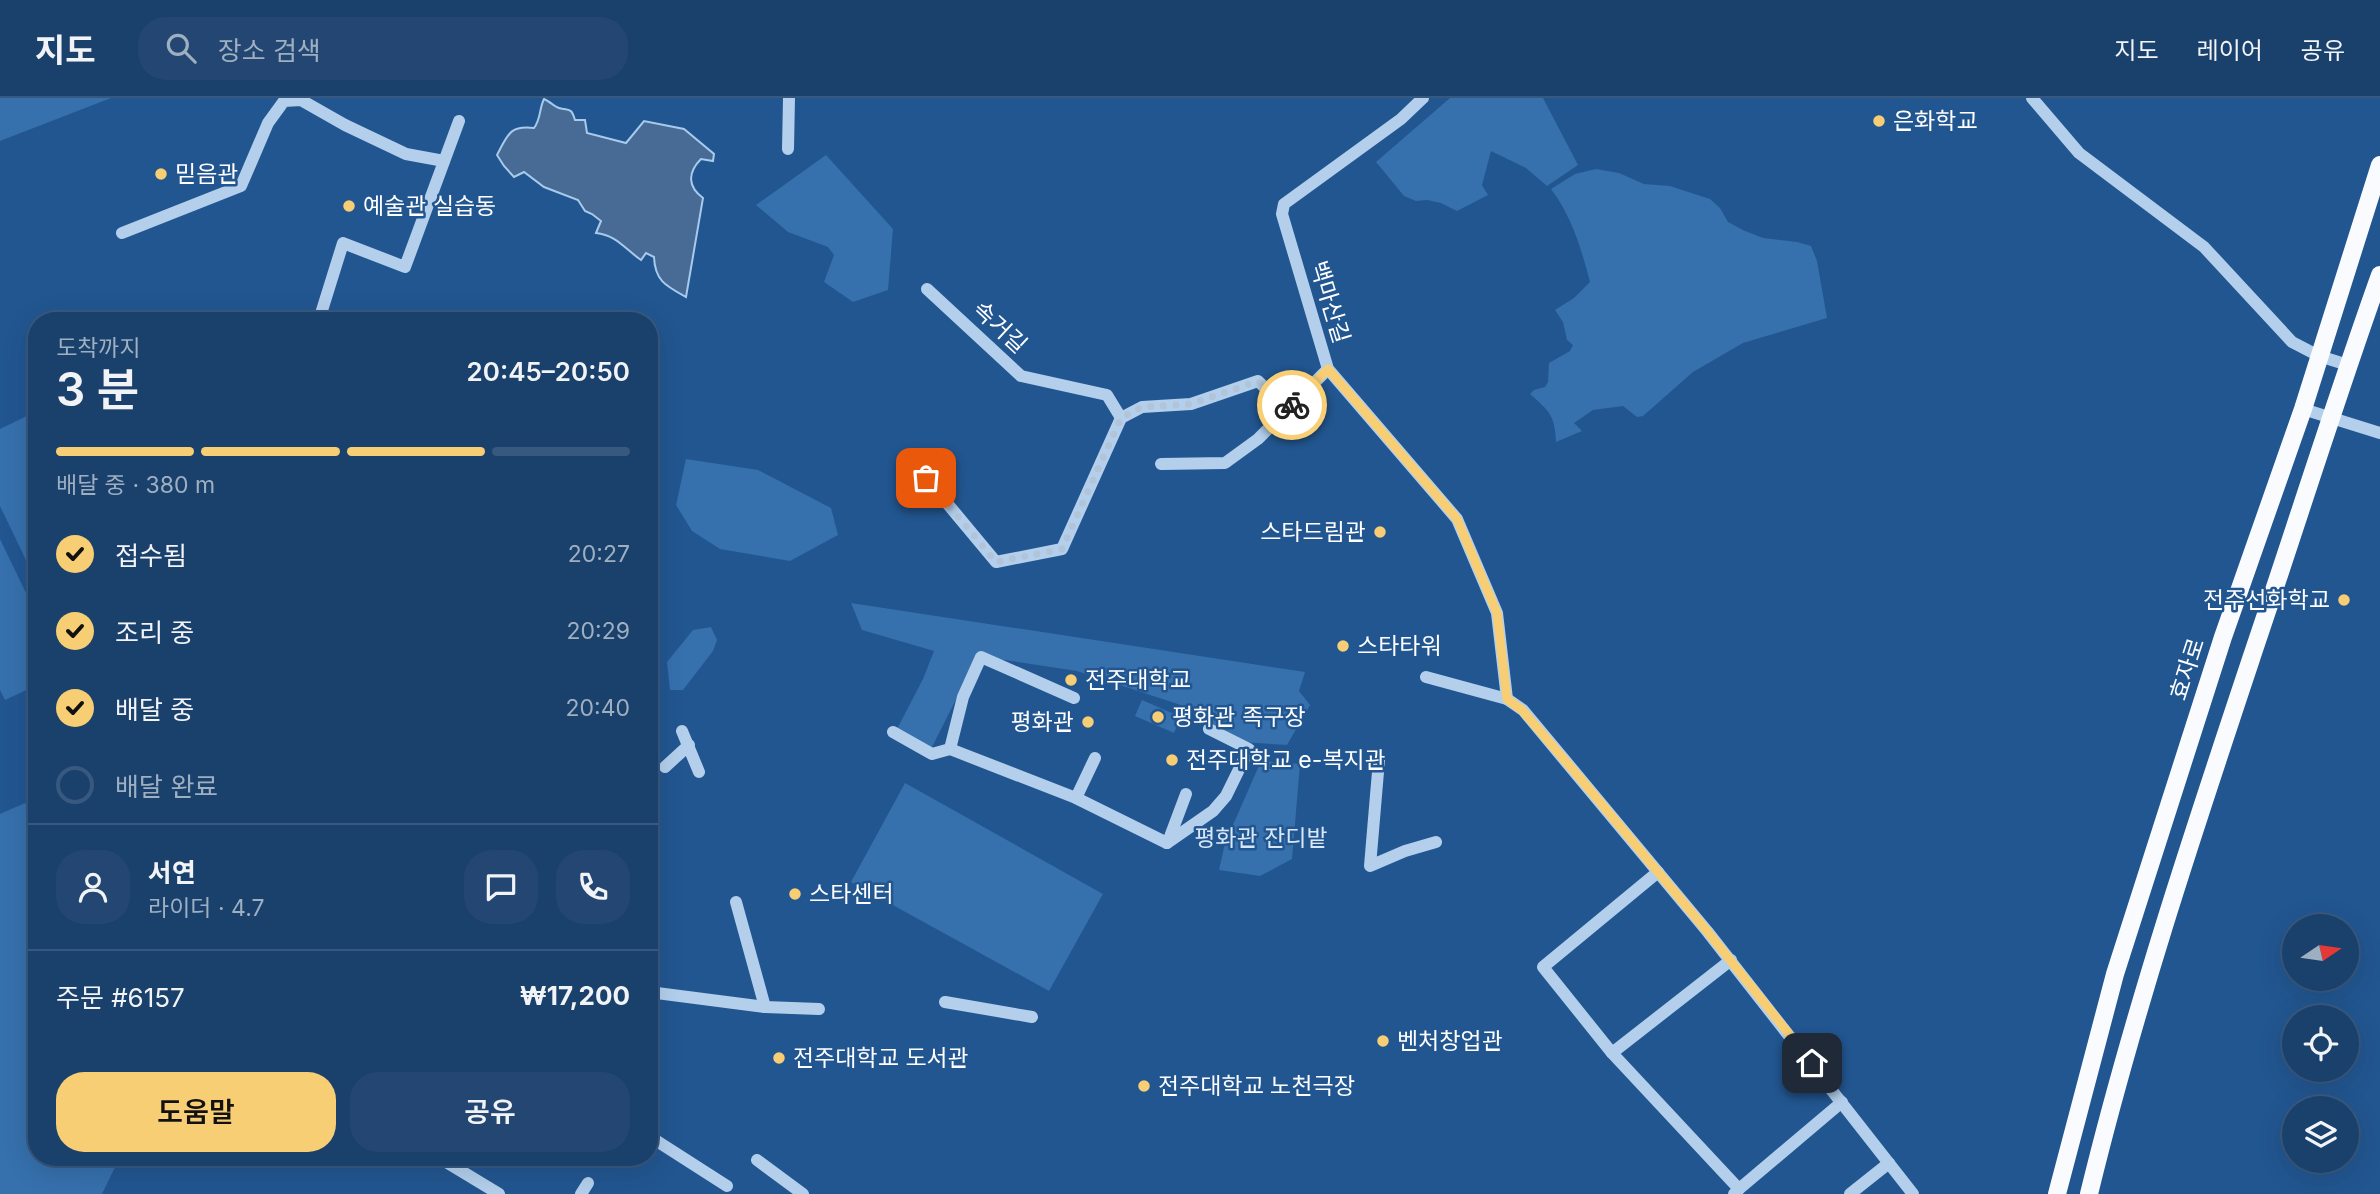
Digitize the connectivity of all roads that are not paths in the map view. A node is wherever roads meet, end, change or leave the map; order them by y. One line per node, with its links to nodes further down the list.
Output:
1 (789, 98): 5 (street)
2 (1423, 98): 14 (street, 백마산길)
3 (2032, 98): 12 (street)
4 (458, 121): 6 (street)
5 (788, 149)
6 (444, 161): 8 (street); 11 (street)
7 (2380, 166): 12 (main road, 효자로)
8 (122, 233)
9 (2380, 275): 13 (main road)
10 (927, 289): 17 (street, 속거길)
11 (321, 312)
12 (2319, 356): 13 (street); 15 (main road, 효자로)
13 (2348, 365): 18 (main road)
14 (1328, 369): 16 (street); 24 (street, 백마산길)
15 (2303, 409): 18 (street); 58 (main road, 효자로)
16 (1288, 410): 17 (street); 20 (street)
17 (1121, 418): 21 (street)
18 (2331, 419): 19 (street); 59 (main road)
19 (2380, 433)
20 (1161, 464)
21 (926, 478)
22 (1426, 677): 24 (street)
23 (1074, 698): 29 (street)
24 (1507, 699): 38 (street)
25 (1209, 729): 37 (street)
26 (682, 731): 28 (street)
27 (893, 732): 29 (street)
28 (689, 745): 32 (street); 33 (street)
29 (950, 749): 35 (street)
30 (1095, 758): 35 (street)
31 (1379, 761): 36 (street)
32 (665, 767)
33 (699, 772)
34 (1186, 794): 37 (street)
35 (1076, 798): 37 (street)
36 (1436, 842)
37 (1167, 843)
38 (1658, 872): 40 (street); 46 (street)
39 (736, 902): 43 (street)
40 (1731, 960): 46 (street); 47 (street)
41 (658, 993): 43 (street)
42 (945, 1003): 45 (street)
43 (765, 1007): 44 (street)
44 (819, 1009)
45 (1032, 1017)
46 (1612, 1053): 53 (street)
47 (1842, 1102): 50 (street); 53 (street)
48 (658, 1142): 52 (street)
49 (757, 1160): 55 (street)
50 (1889, 1163): 56 (street); 57 (street)
51 (464, 1166): 54 (street)
52 (727, 1186)
53 (1737, 1191)
54 (499, 1194)
55 (803, 1194)
56 (1850, 1194)
57 (1913, 1194)
58 (2057, 1194)
59 (2089, 1194)

